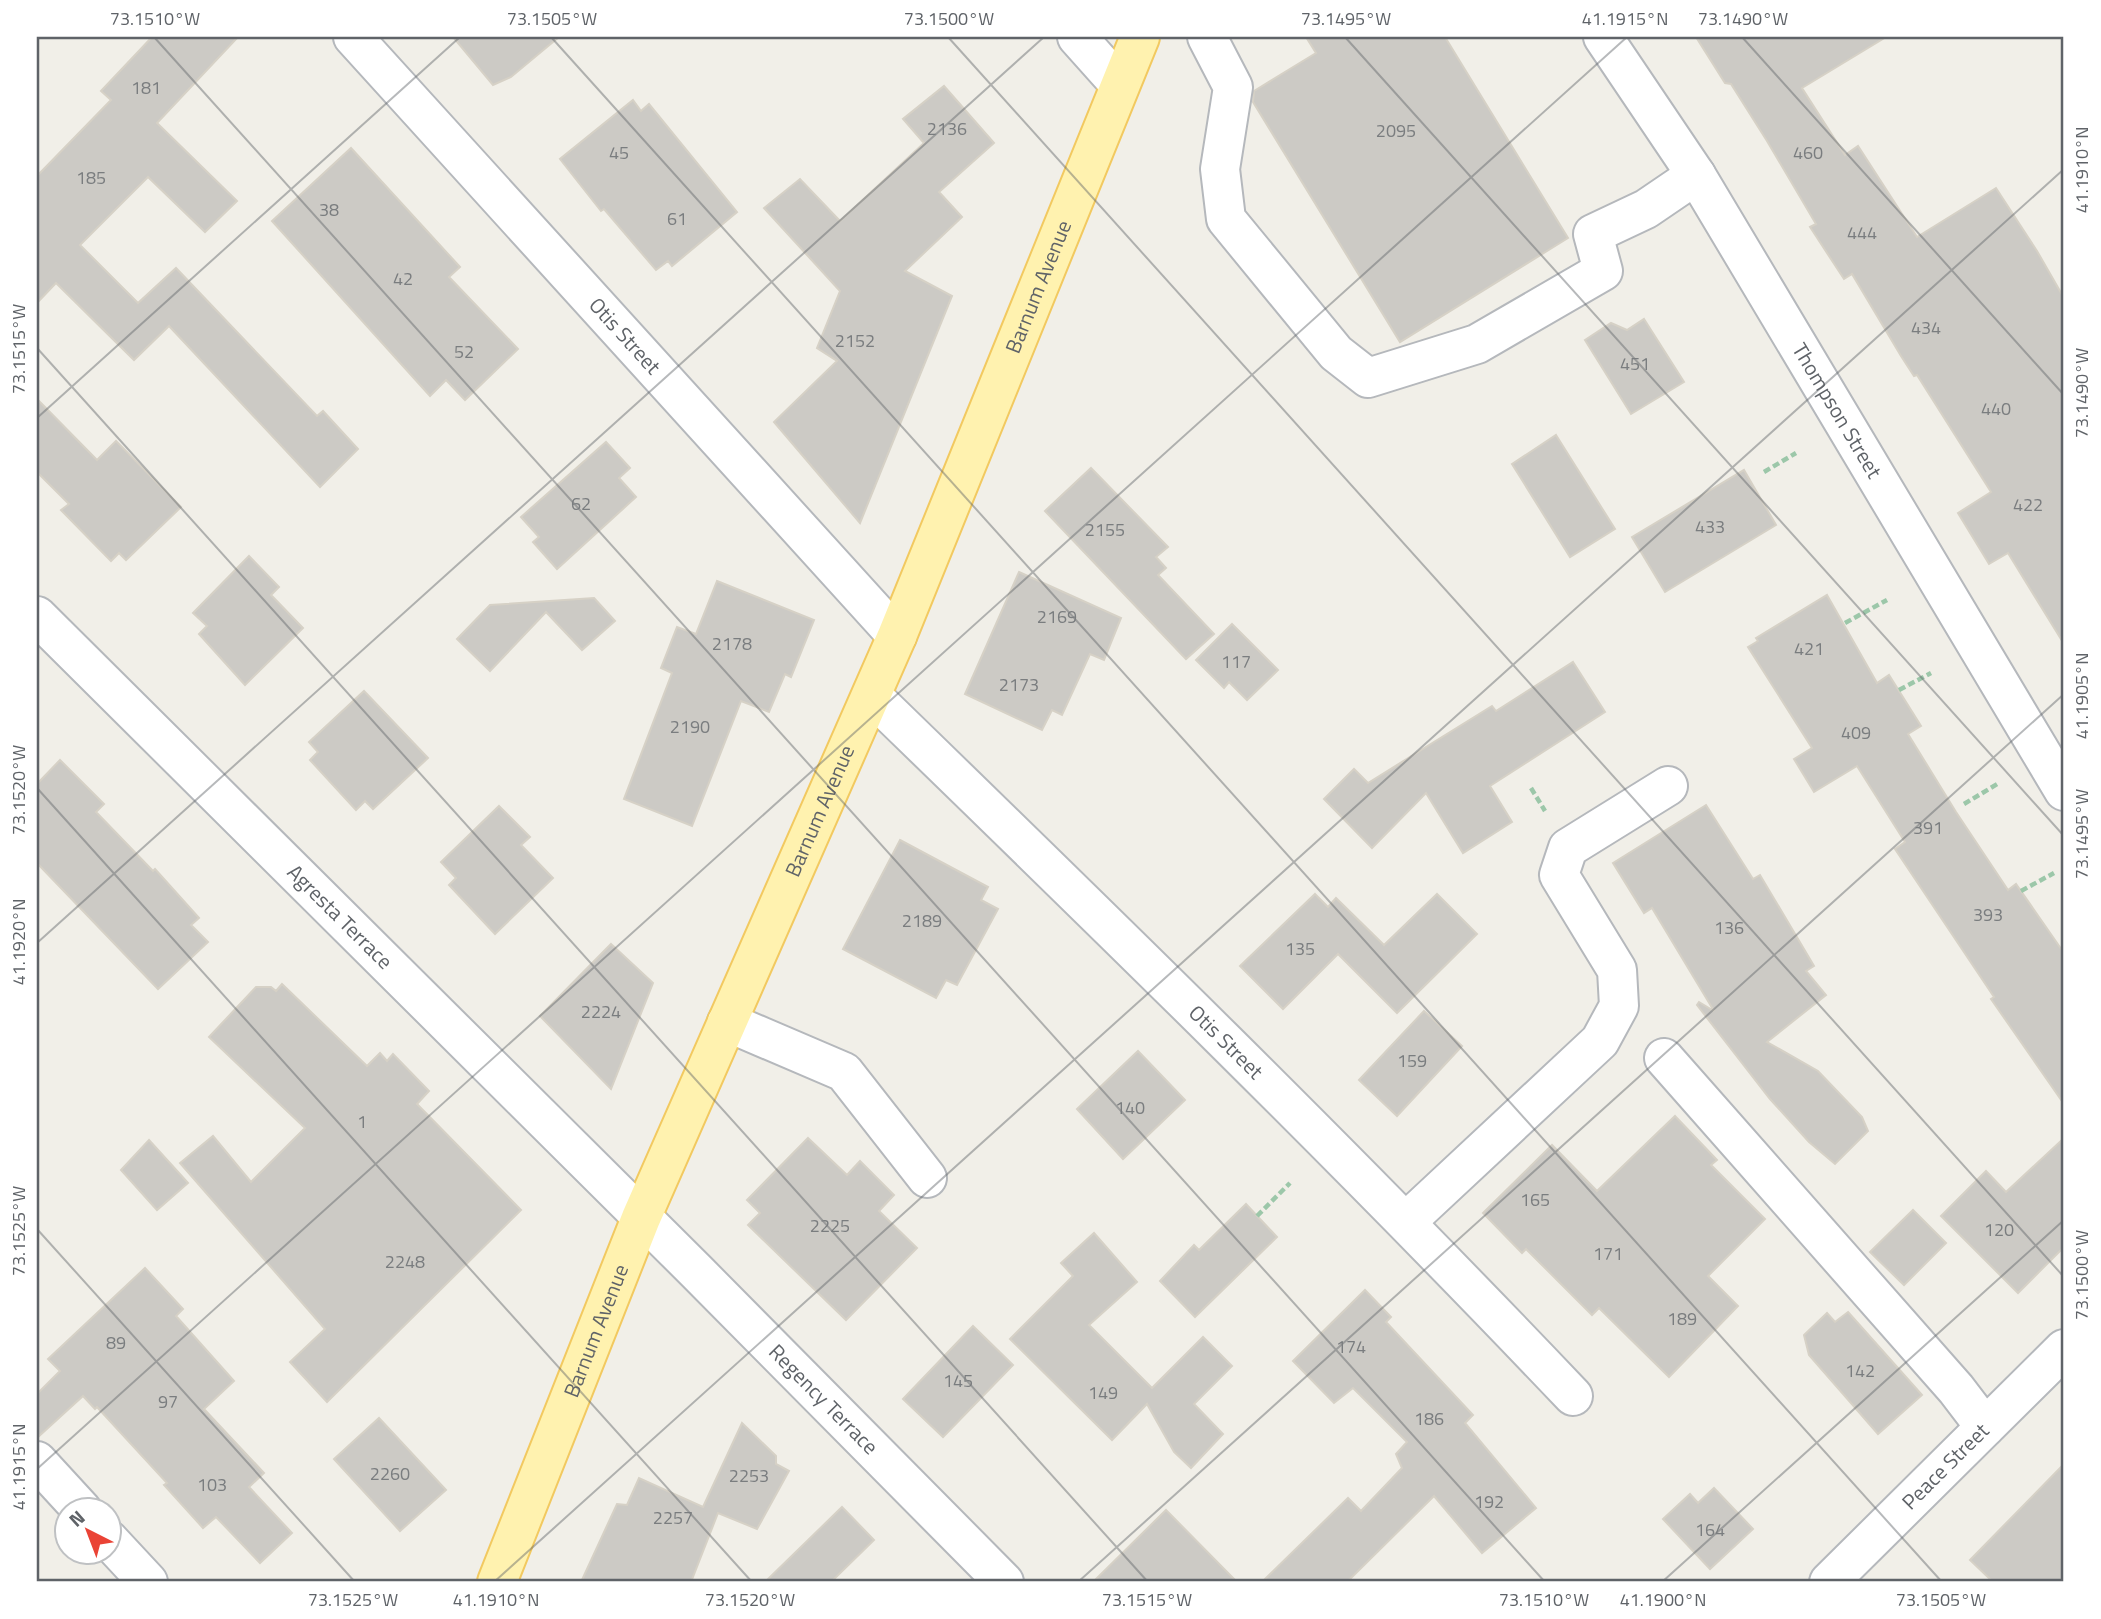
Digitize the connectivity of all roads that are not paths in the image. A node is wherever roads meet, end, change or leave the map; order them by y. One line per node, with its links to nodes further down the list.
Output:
1 (353, 37): 9 (street, Otis Street)
2 (1077, 37): 6 (street)
3 (1140, 37): 6 (main road, Barnum Avenue)
4 (1207, 37): 7 (street)
5 (1603, 37): 7 (street, Thompson Street)
6 (1119, 84): 9 (main road, Barnum Avenue)
7 (1696, 175): 12 (street, Thompson Street)
8 (37, 616): 16 (street, Agresta Terrace)
9 (897, 636): 10 (main road, Barnum Avenue)
10 (872, 696): 13 (main road, Barnum Avenue); 17 (street, Otis Street)
11 (1668, 786): 17 (street)
12 (2064, 791)
13 (727, 1022): 15 (street); 16 (main road, Barnum Avenue)
14 (1664, 1058): 20 (street)
15 (927, 1178)
16 (641, 1218): 25 (main road, Barnum Avenue); 26 (street, Regency Terrace)
17 (1407, 1221): 19 (street, Otis Street)
18 (2064, 1349): 20 (street, Peace Street)
19 (1573, 1396)
20 (1985, 1427): 27 (street, Peace Street)
21 (37, 1461): 22 (street)
22 (69, 1496)
23 (122, 1554): 24 (street)
24 (148, 1582)
25 (497, 1582)
26 (1004, 1582)
27 (1829, 1582)

